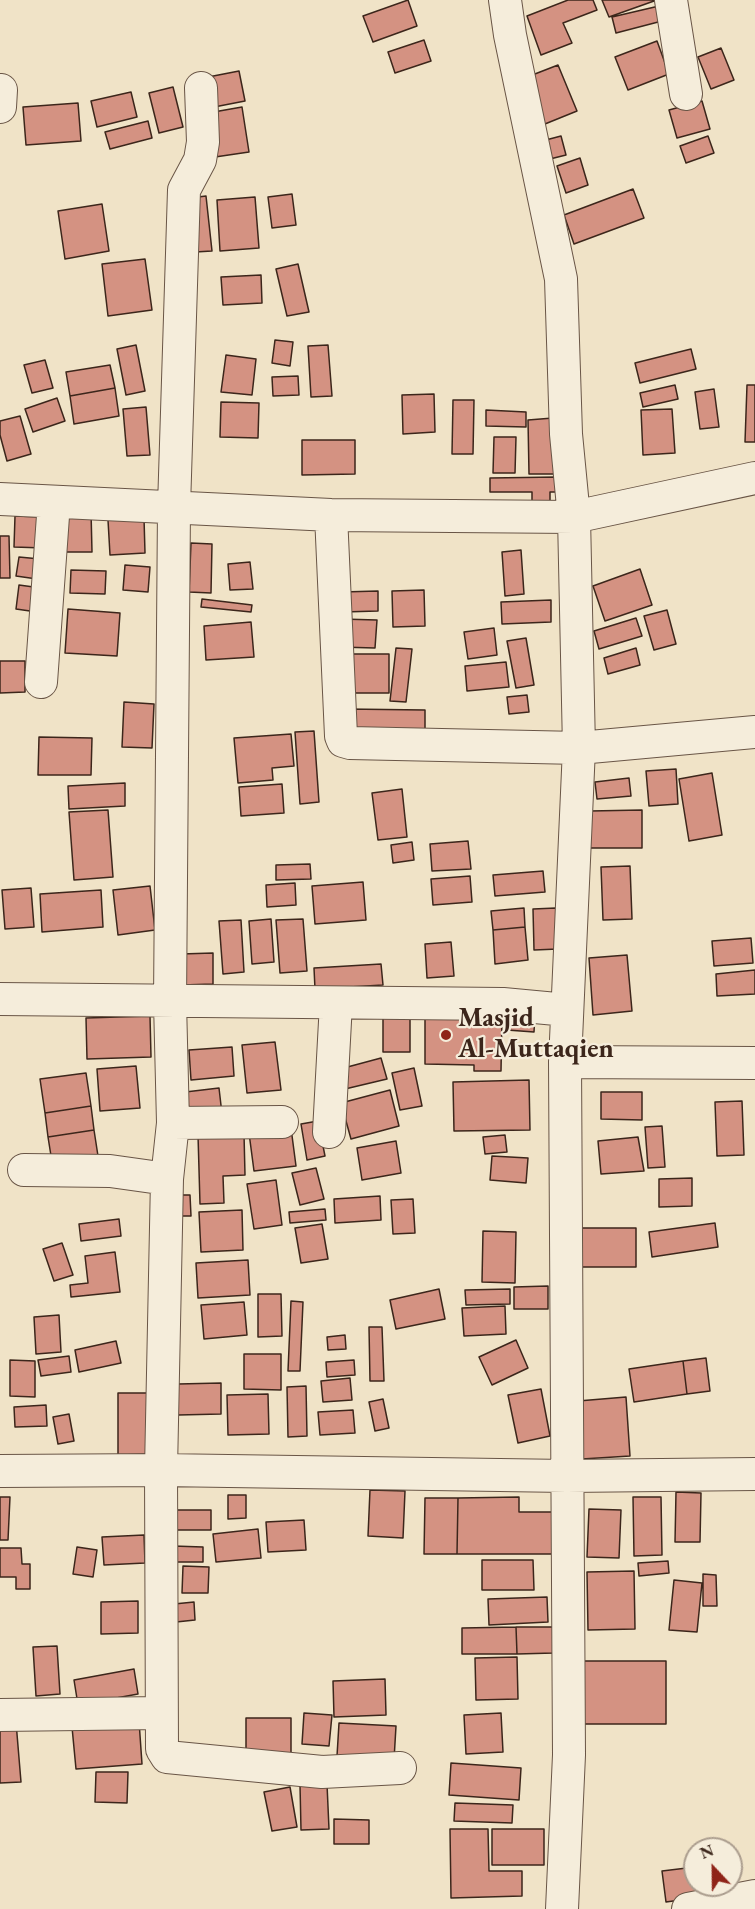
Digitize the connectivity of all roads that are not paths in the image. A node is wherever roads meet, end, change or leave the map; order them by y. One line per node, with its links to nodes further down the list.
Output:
1 (505, 0): 10 (street)
2 (670, 0): 4 (street)
3 (201, 88): 8 (street)
4 (686, 94)
5 (755, 478): 10 (street)
6 (0, 499): 7 (street)
7 (54, 502): 8 (street); 11 (street)
8 (174, 507): 9 (street); 15 (street)
9 (331, 515): 10 (street); 13 (street)
10 (574, 517): 13 (street)
11 (41, 682)
12 (755, 732): 13 (street)
13 (579, 748): 17 (street)
14 (0, 999): 15 (street)
15 (170, 1002): 16 (street); 21 (street)
16 (336, 1003): 17 (street); 22 (street)
17 (567, 1010): 18 (street)
18 (565, 1062): 19 (street); 28 (street)
19 (755, 1063)
20 (282, 1122): 21 (street)
21 (173, 1123): 24 (street)
22 (329, 1132)
23 (24, 1170): 24 (street)
24 (167, 1179): 25 (street)
25 (161, 1470): 26 (street); 28 (street); 29 (street)
26 (0, 1471)
27 (755, 1474): 28 (street)
28 (567, 1476): 33 (street)
29 (161, 1713): 30 (street); 31 (street)
30 (0, 1715)
31 (400, 1768)
32 (755, 1896): 34 (street)
33 (562, 1909)
34 (688, 1909)

